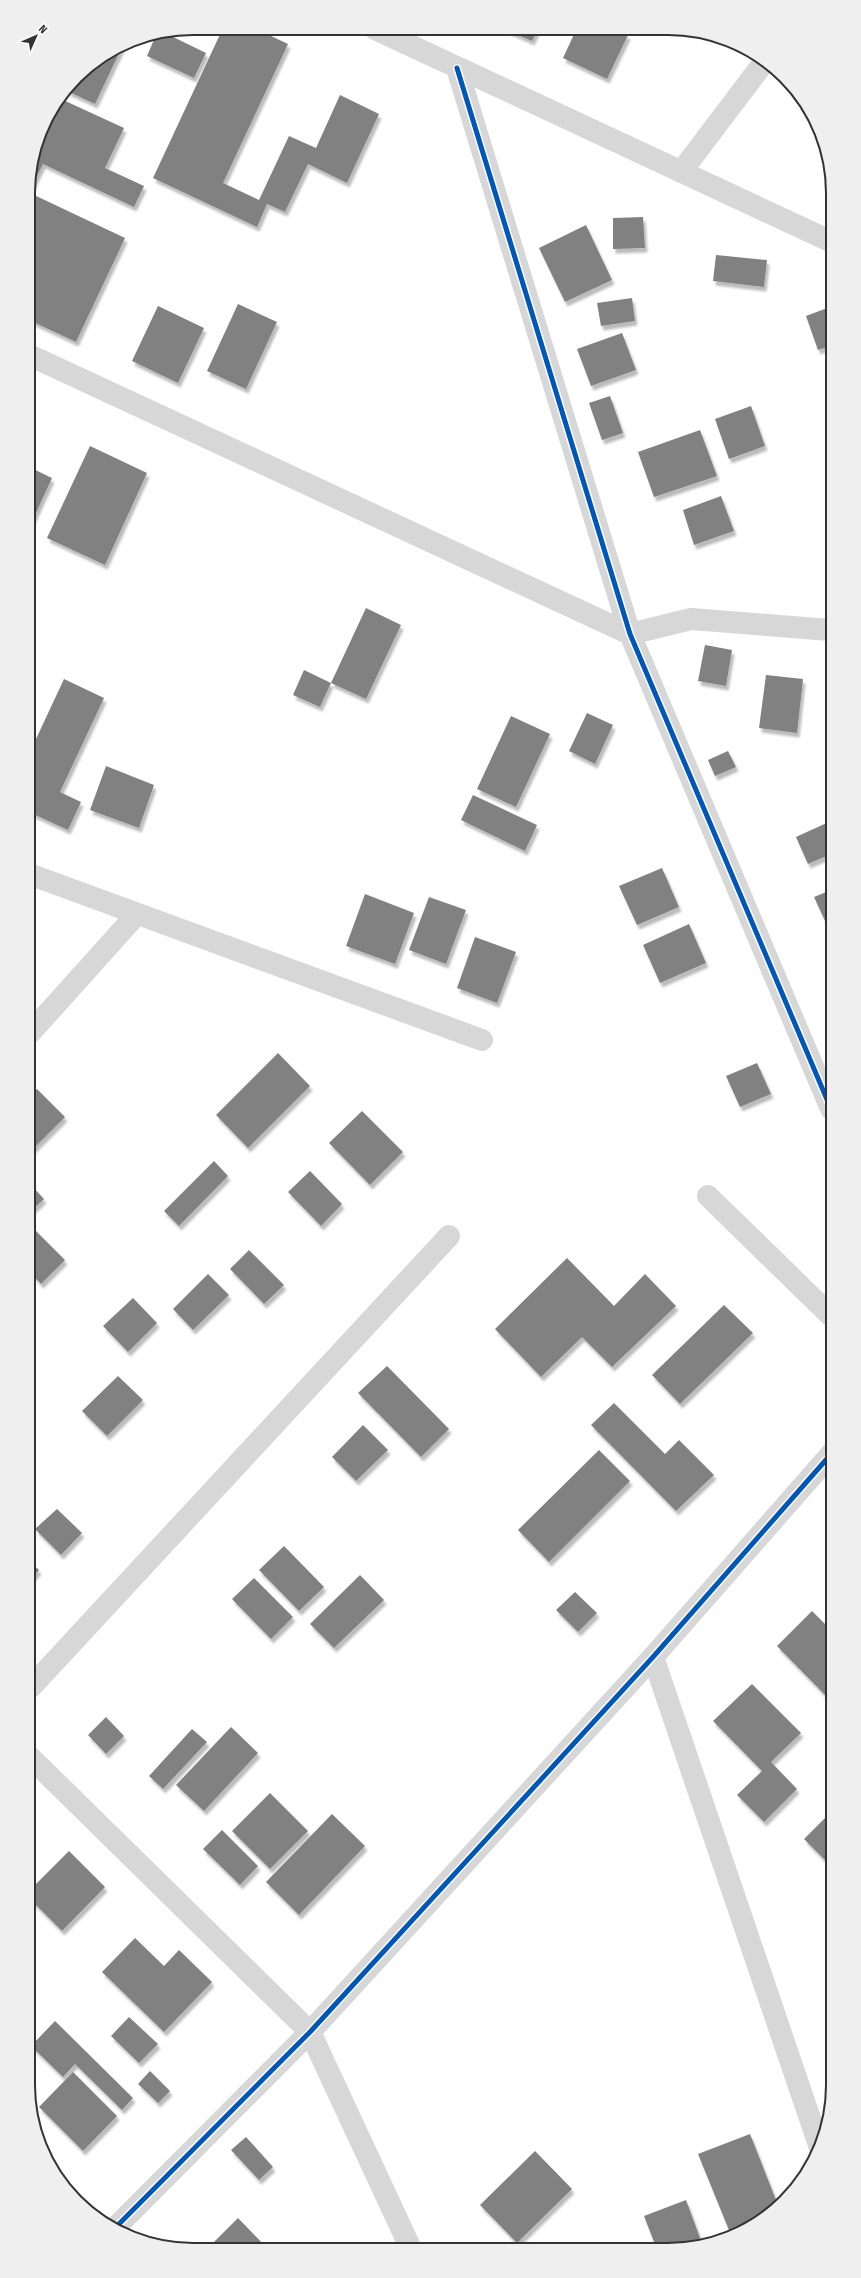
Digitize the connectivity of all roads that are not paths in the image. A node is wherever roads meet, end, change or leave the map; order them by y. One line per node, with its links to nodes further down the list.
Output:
1 (388, 35): 3 (street)
2 (761, 66): 4 (street)
3 (457, 68): 4 (street); 8 (street)
4 (681, 172): 5 (street)
5 (826, 239)
6 (35, 358): 8 (street)
7 (826, 630): 8 (street)
8 (630, 634): 13 (street)
9 (35, 876): 10 (street)
10 (137, 914): 11 (street); 12 (street)
11 (35, 1027)
12 (482, 1040)
13 (826, 1097)
14 (708, 1196): 16 (street)
15 (449, 1236): 19 (street)
16 (826, 1310)
17 (826, 1460): 18 (street)
18 (653, 1657): 21 (street); 22 (street)
19 (35, 1683)
20 (35, 1762): 21 (street)
21 (310, 2032): 23 (street); 24 (street)
22 (817, 2139)
23 (118, 2224)
24 (408, 2243)

